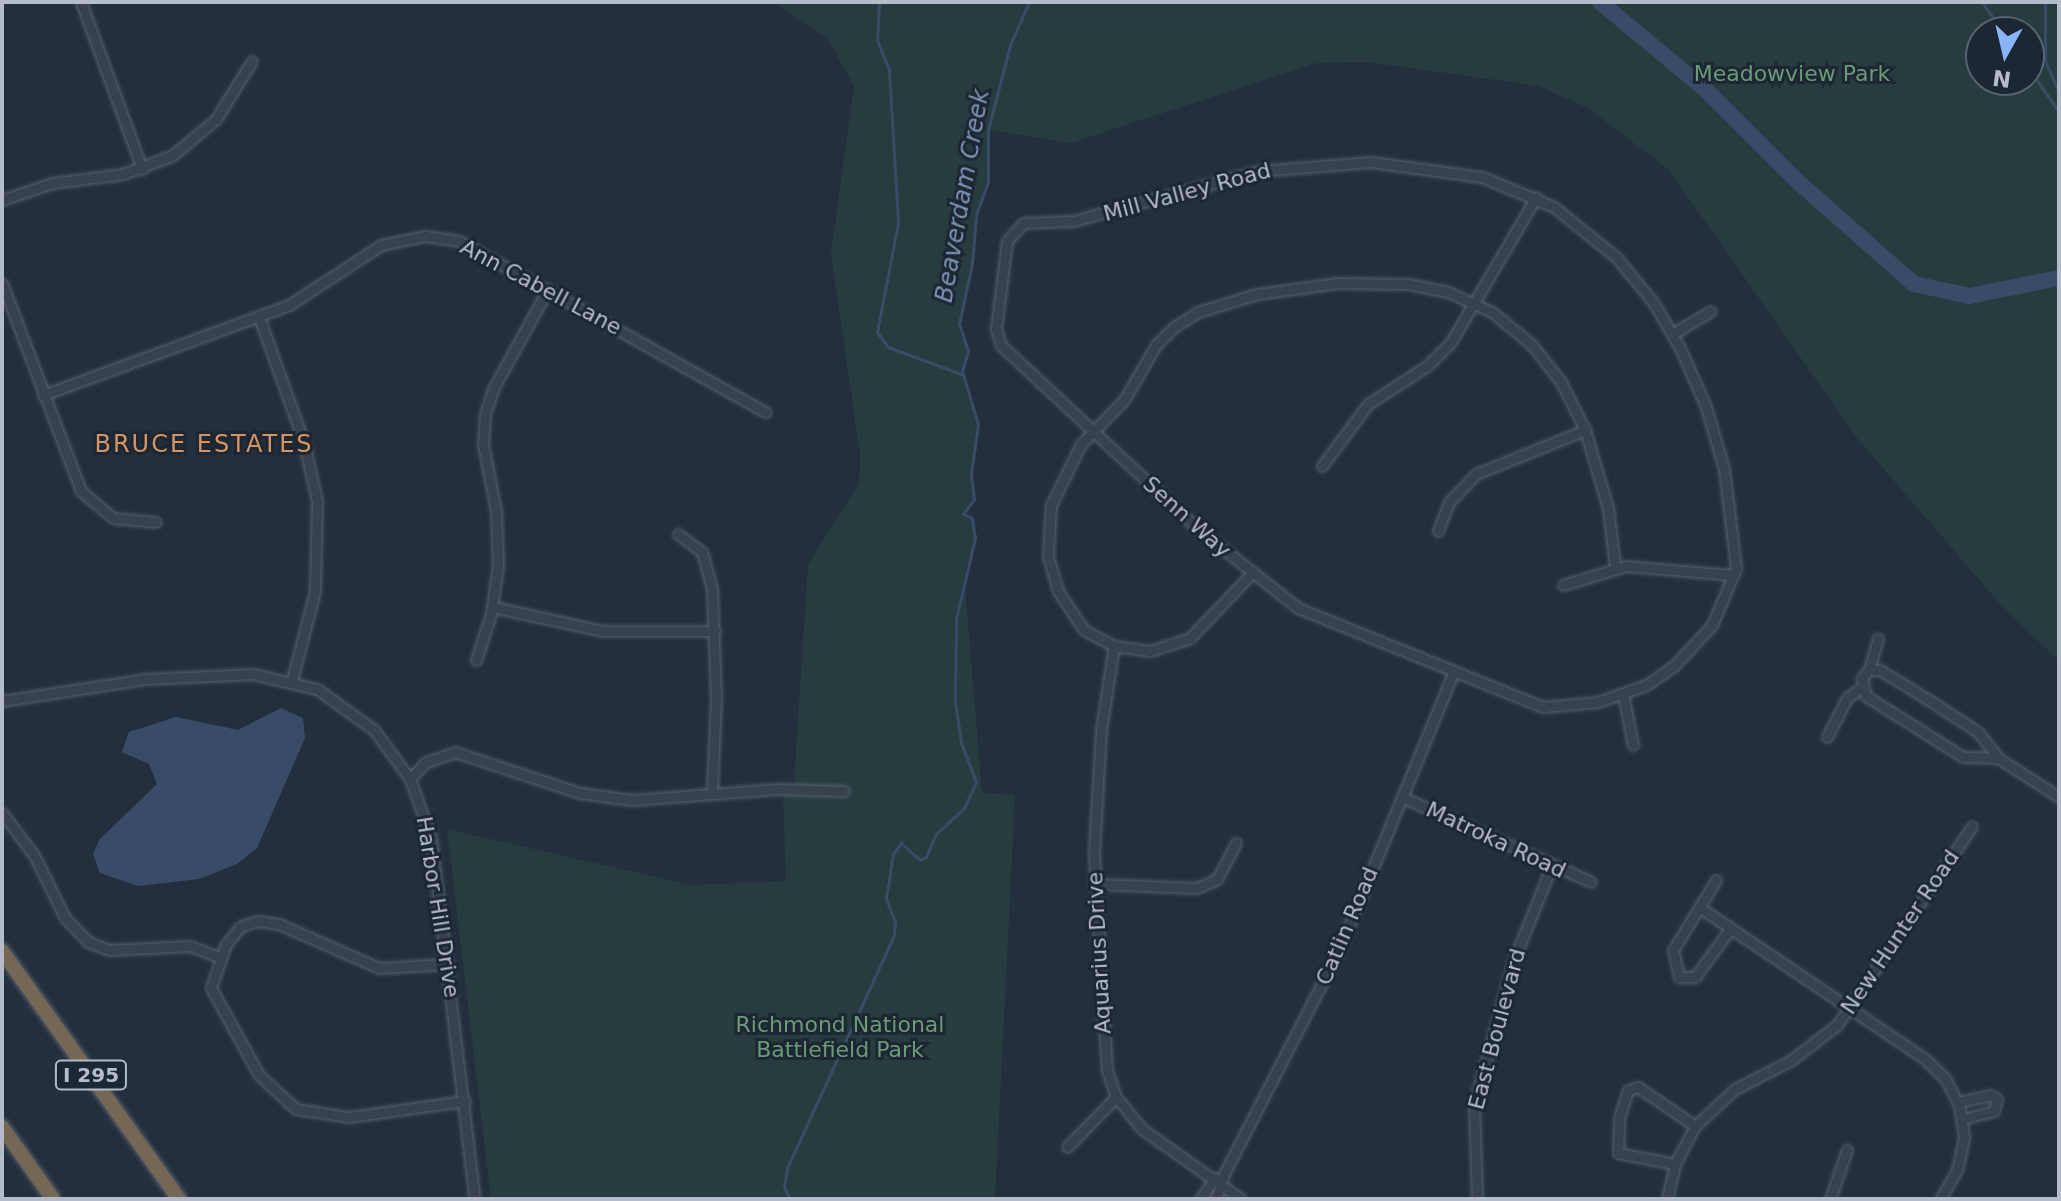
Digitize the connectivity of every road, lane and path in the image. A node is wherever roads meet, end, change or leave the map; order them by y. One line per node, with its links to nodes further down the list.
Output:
1 (81, 2): 3 (street)
2 (252, 61): 3 (street)
3 (142, 169): 5 (street)
4 (1536, 197): 8 (street, Mill Valley Road); 9 (street); 12 (street, Mill Valley Road)
5 (2, 200)
6 (2, 283): 13 (street)
7 (548, 289): 11 (street, Ann Cabell Lane); 14 (street, Ann Cabell Lane); 25 (street)
8 (1001, 289): 16 (street, Senn Way)
9 (1474, 303): 15 (street); 16 (street); 17 (street)
10 (1711, 311): 12 (street)
11 (259, 317): 13 (street, Ann Cabell Lane); 32 (street)
12 (1672, 334): 23 (street, Mill Valley Road)
13 (43, 395): 18 (street)
14 (765, 412)
15 (1585, 430): 19 (street); 21 (street)
16 (1093, 432): 22 (street, Senn Way); 28 (street)
17 (1322, 466)
18 (156, 522)
19 (1438, 531)
20 (678, 534): 26 (street)
21 (1615, 567): 23 (street); 24 (street)
22 (1251, 574): 28 (street); 31 (street, Senn Way)
23 (1734, 575): 34 (street, Mill Valley Road)
24 (1563, 585)
25 (493, 607): 26 (street); 29 (street)
26 (715, 631): 41 (street)
27 (1878, 638): 30 (street)
28 (1114, 646): 50 (street, Aquarius Drive)
29 (476, 660)
30 (1869, 670): 33 (street); 38 (street)
31 (1453, 673): 34 (street, Mill Valley Road); 42 (street, Catlin Road)
32 (292, 680): 35 (street, Harbor Hill Drive); 39 (street, Harbor Hill Drive)
33 (1861, 688): 36 (street); 38 (street)
34 (1623, 694): 37 (street)
35 (2, 701)
36 (1827, 737)
37 (1633, 745)
38 (1998, 758): 43 (street)
39 (410, 779): 41 (street); 55 (street, Harbor Hill Drive)
40 (844, 791): 41 (street)
41 (712, 794)
42 (1402, 797): 47 (street, Matroka Road); 66 (street, Catlin Road)
43 (2059, 797)
44 (2, 813): 54 (street)
45 (1972, 826): 56 (street, New Hunter Road)
46 (1236, 843): 50 (street)
47 (1552, 865): 49 (street, Matroka Road); 75 (street, East Boulevard)
48 (1716, 880): 51 (street)
49 (1591, 882)
50 (1095, 884): 57 (street, Aquarius Drive)
51 (1699, 907): 52 (street); 52 (street)
52 (1730, 929): 56 (street)
53 (2, 951): 70 (highway, I 295)
54 (219, 957): 55 (street); 58 (street)
55 (448, 964): 58 (street, Harbor Hill Drive)
56 (1850, 1009): 59 (street); 61 (street, New Hunter Road)
57 (1116, 1097): 63 (street); 67 (street, Aquarius Drive)
58 (465, 1101): 71 (street, Harbor Hill Drive)
59 (1958, 1102): 60 (street); 60 (street)
60 (1963, 1119): 78 (street)
61 (1695, 1126): 65 (street, New Hunter Road); 65 (street)
62 (2, 1127): 69 (highway)
63 (1067, 1147)
64 (1847, 1150): 77 (street)
65 (1675, 1164): 76 (street, New Hunter Road)
66 (1225, 1172): 67 (street); 68 (street, Catlin Road)
67 (1212, 1180): 68 (street, Aquarius Drive); 72 (street)
68 (1223, 1188): 73 (street, Catlin Road); 74 (street, Aquarius Drive)
69 (53, 1199)
70 (179, 1199)
71 (475, 1199)
72 (1200, 1199)
73 (1216, 1199)
74 (1241, 1199)
75 (1477, 1199)
76 (1667, 1199)
77 (1830, 1199)
78 (1940, 1199)

